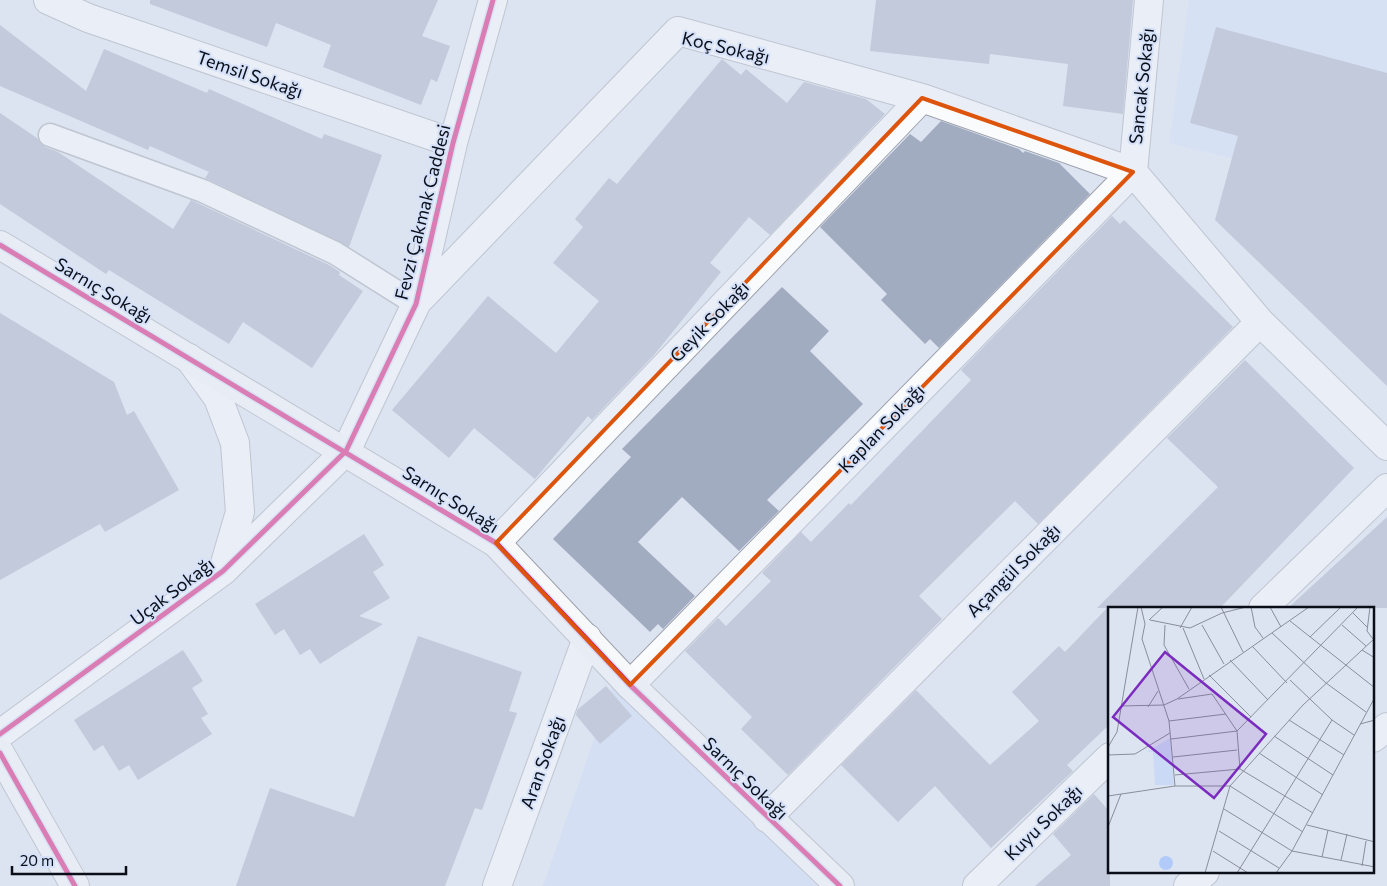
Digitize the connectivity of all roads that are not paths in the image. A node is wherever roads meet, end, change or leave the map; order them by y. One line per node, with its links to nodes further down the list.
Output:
1 (48, 0): 6 (street, Temsil Sokağı)
2 (493, 0): 6 (street, Fevzi Çakmak Caddesi)
3 (1149, 0): 7 (street, Sancak Sokağı)
4 (922, 98): 7 (street, Koç Sokağı); 9 (street, Koç Sokağı); 15 (street, Geyik Sokağı)
5 (50, 135): 9 (lane)
6 (453, 143): 9 (street, Fevzi Çakmak Caddesi)
7 (1133, 172): 10 (street); 19 (street, Kaplan Sokağı)
8 (0, 245): 11 (street, Sarnıç Sokağı)
9 (416, 304): 13 (street, Fevzi Çakmak Caddesi)
10 (1260, 322): 12 (street); 25 (street, Açangül Sokağı)
11 (189, 357): 13 (street, Sarnıç Sokağı); 16 (street, Uçak Sokağı)
12 (1387, 446)
13 (346, 451): 15 (street, Sarnıç Sokağı); 16 (street, Uçak Sokağı)
14 (1387, 488): 17 (street)
15 (496, 543): 18 (street, Sarnıç Sokağı)
16 (223, 571): 21 (street, Uçak Sokağı)
17 (1264, 607)
18 (587, 638): 19 (street, Sarnıç Sokağı); 28 (street, Aran Sokağı)
19 (630, 685): 25 (street, Sarnıç Sokağı)
20 (1387, 727): 22 (street)
21 (0, 734)
22 (1374, 737)
23 (0, 753): 27 (street)
24 (1108, 759): 30 (street, Kuyu Sokağı)
25 (767, 818): 29 (street, Sarnıç Sokağı)
26 (1203, 874): 31 (street)
27 (75, 886)
28 (497, 886)
29 (840, 886)
30 (977, 886)
31 (1188, 886)

